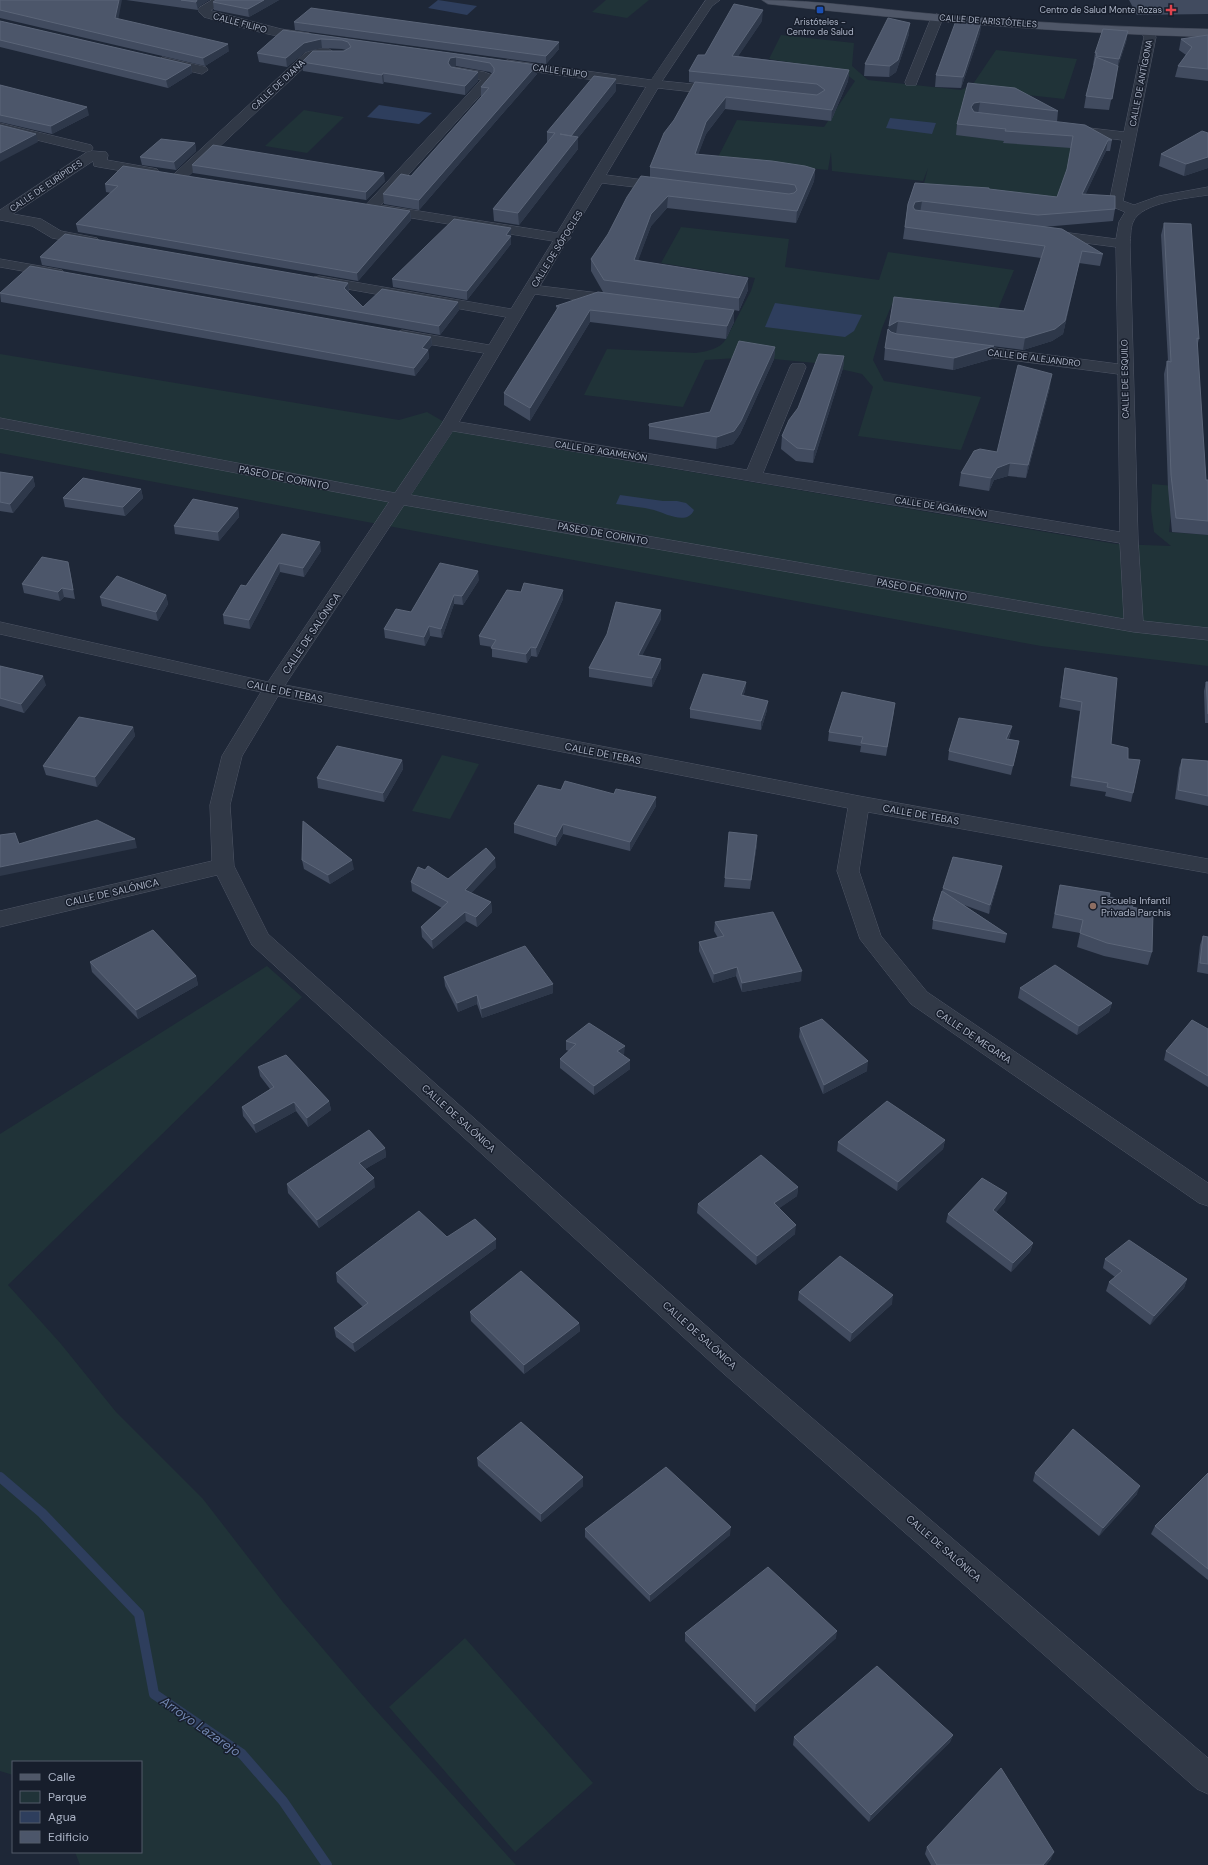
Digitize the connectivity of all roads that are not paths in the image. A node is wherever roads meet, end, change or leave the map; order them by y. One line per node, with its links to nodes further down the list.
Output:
1 (221, 0): 9 (street, CALLE FILIPO)
2 (714, 0): 16 (street, CALLE DE SÓFOCLES)
3 (768, 0): 5 (main road, CALLE DE ARISTÓTELES)
4 (832, 0): 6 (main road, CALLE DE ARISTÓTELES)
5 (937, 18): 7 (main road, CALLE DE ARISTÓTELES); 15 (street)
6 (1208, 25)
7 (1146, 31): 8 (main road, CALLE DE ARISTÓTELES); 20 (street, CALLE DE ANTÍGONA)
8 (1208, 33)
9 (319, 38)
10 (342, 55): 22 (street, CALLE DE DIANA)
11 (148, 57): 14 (street)
12 (498, 63): 16 (street, CALLE FILIPO)
13 (437, 69): 28 (street)
14 (202, 70)
15 (911, 82)
16 (654, 84): 17 (street, CALLE FILIPO); 24 (street, CALLE DE SÓFOCLES)
17 (731, 92)
18 (0, 127): 21 (street)
19 (1062, 129): 20 (street, CALLE DE ANTÍGONA)
20 (1130, 137): 29 (street, CALLE DE ANTÍGONA)
21 (93, 153): 22 (street); 30 (street, CALLE DE EURÍPIDES)
22 (180, 176): 23 (street)
23 (195, 178)
24 (599, 178): 25 (street); 32 (street, CALLE DE SÓFOCLES)
25 (678, 188)
26 (1208, 191): 29 (street)
27 (356, 204): 28 (street)
28 (371, 207): 32 (street)
29 (1135, 211): 34 (street, CALLE DE ESQUILO)
30 (0, 216): 33 (street)
31 (1030, 232): 34 (street)
32 (564, 238): 38 (street, CALLE DE SÓFOCLES)
33 (103, 243)
34 (1123, 244): 45 (street, CALLE DE ESQUILO)
35 (0, 263): 36 (street)
36 (69, 276)
37 (305, 278): 40 (street)
38 (532, 289): 39 (street); 40 (street, CALLE DE SÓFOCLES)
39 (633, 302)
40 (515, 314): 43 (street, CALLE DE SÓFOCLES)
41 (386, 332): 43 (street)
42 (951, 347): 45 (street, CALLE DE ALEJANDRO)
43 (493, 350): 47 (street, CALLE DE SÓFOCLES)
44 (798, 367): 48 (street)
45 (1125, 370): 50 (street, CALLE DE ESQUILO)
46 (0, 423): 49 (street, PASEO DE CORINTO)
47 (449, 425): 48 (street, CALLE DE AGAMENÓN); 49 (street, CALLE DE SÓFOCLES)
48 (752, 476): 50 (street, CALLE DE AGAMENÓN)
49 (401, 499): 51 (street, PASEO DE CORINTO); 54 (street, CALLE DE SALÓNICA)
50 (1129, 538): 51 (street, CALLE DE ESQUILO)
51 (1134, 626): 53 (street, PASEO DE CORINTO)
52 (0, 628): 54 (street, CALLE DE TEBAS)
53 (1208, 634)
54 (273, 689): 55 (street, CALLE DE TEBAS); 56 (street, CALLE DE SALÓNICA)
55 (859, 803): 57 (street, CALLE DE TEBAS); 59 (street, CALLE DE MEGARA)
56 (223, 866): 58 (street, CALLE DE SALÓNICA); 60 (street, CALLE DE SALÓNICA)
57 (1208, 866)
58 (0, 919)
59 (1208, 1196)
60 (1208, 1778)

